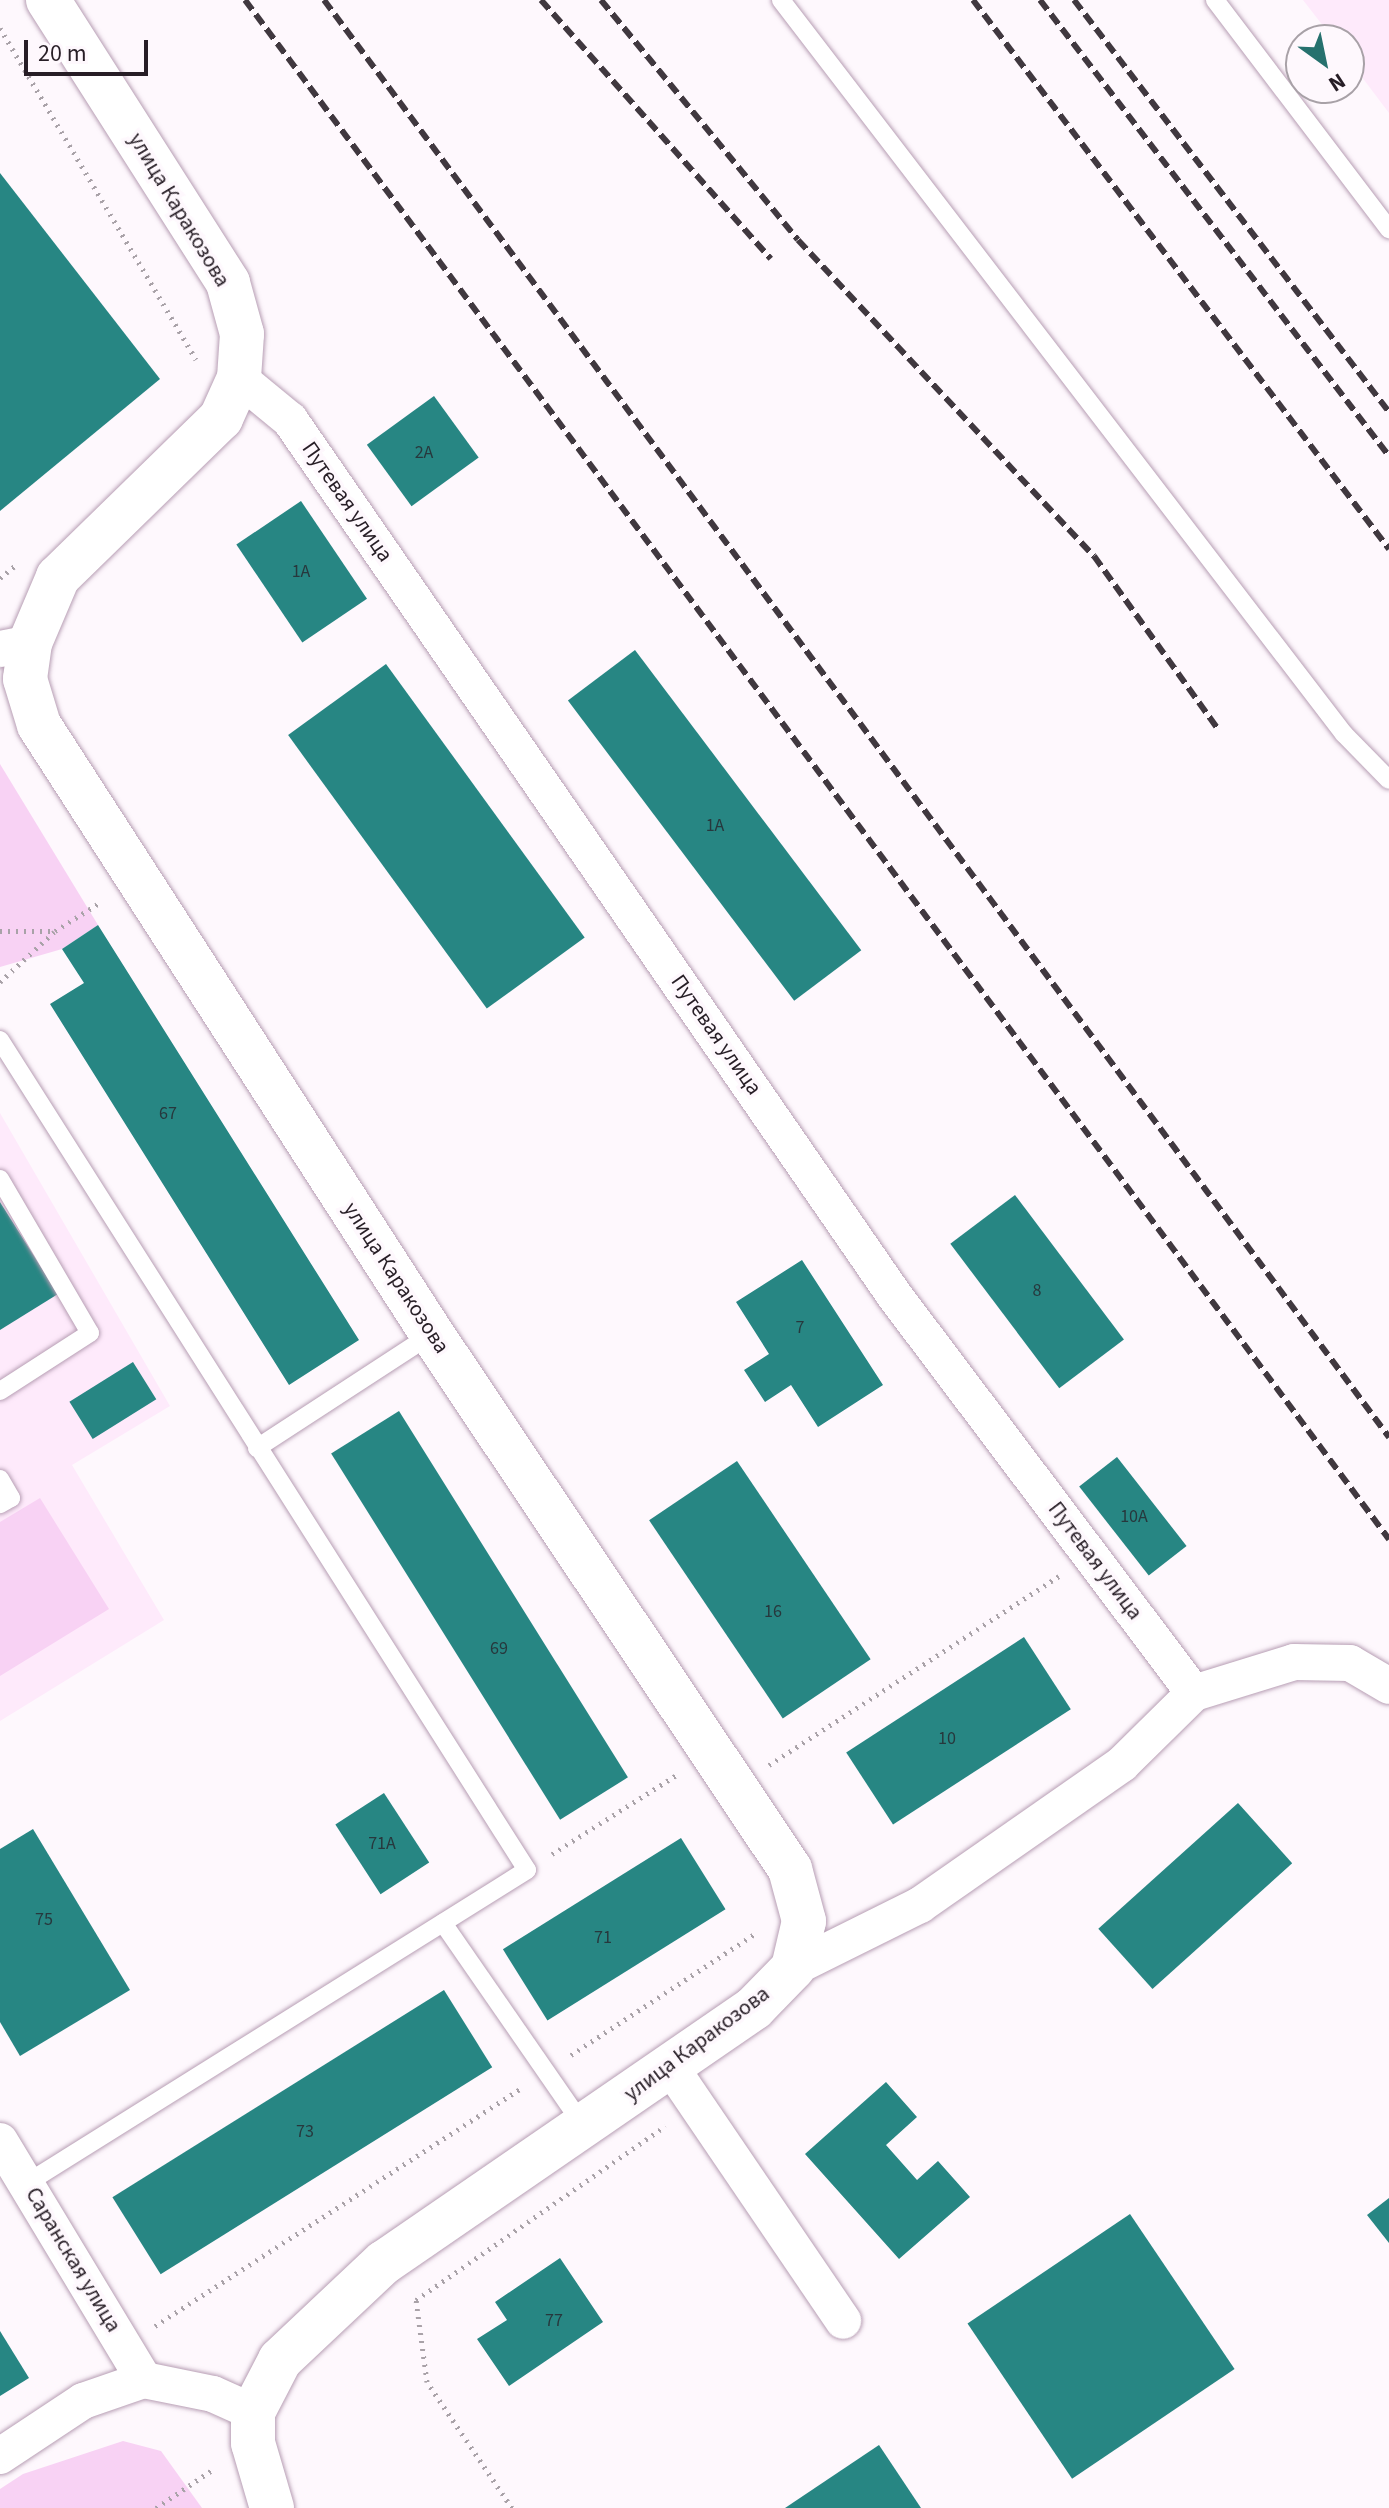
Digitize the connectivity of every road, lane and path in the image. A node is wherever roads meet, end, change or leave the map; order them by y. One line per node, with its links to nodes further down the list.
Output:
1 (48, 0): 6 (main road, улица Каракозова)
2 (781, 0): 10 (lane)
3 (1215, 0): 5 (lane)
4 (0, 28): 6 (path)
5 (1389, 229)
6 (221, 374): 9 (main road, улица Каракозова); 22 (street, Путевая улица)
7 (24, 559): 8 (path)
8 (0, 578)
9 (15, 646): 17 (main road, улица Каракозова)
10 (1389, 780)
11 (112, 895): 13 (path)
12 (0, 931): 13 (path)
13 (55, 931): 14 (path)
14 (0, 982)
15 (0, 1040): 19 (lane)
16 (0, 1179): 18 (lane)
17 (432, 1334): 19 (lane); 25 (main road, улица Каракозова)
18 (0, 1391)
19 (257, 1448): 26 (lane)
20 (0, 1479): 21 (lane)
21 (0, 1504)
22 (1091, 1555): 24 (street, Путевая улица); 25 (path)
23 (1389, 1686): 24 (street)
24 (1194, 1693): 29 (street)
25 (703, 1768): 26 (path); 29 (main road, улица Каракозова)
26 (527, 1870): 27 (lane)
27 (443, 1923): 31 (lane); 35 (lane)
28 (768, 1925): 31 (path)
29 (793, 1968): 30 (main road, улица Каракозова)
30 (670, 2066): 32 (street); 33 (main road, улица Каракозова)
31 (545, 2072): 33 (lane); 37 (path)
32 (696, 2105): 36 (street); 43 (path)
33 (584, 2127): 39 (main road, улица Каракозова)
34 (0, 2141): 35 (street, Саранская улица)
35 (27, 2183): 37 (street, Саранская улица)
36 (843, 2321)
37 (124, 2346): 38 (street, Саранская улица)
38 (144, 2380): 39 (street); 40 (street)
39 (253, 2428): 41 (path); 42 (main road)
40 (0, 2456)
41 (156, 2508)
42 (272, 2508)
43 (512, 2508)

